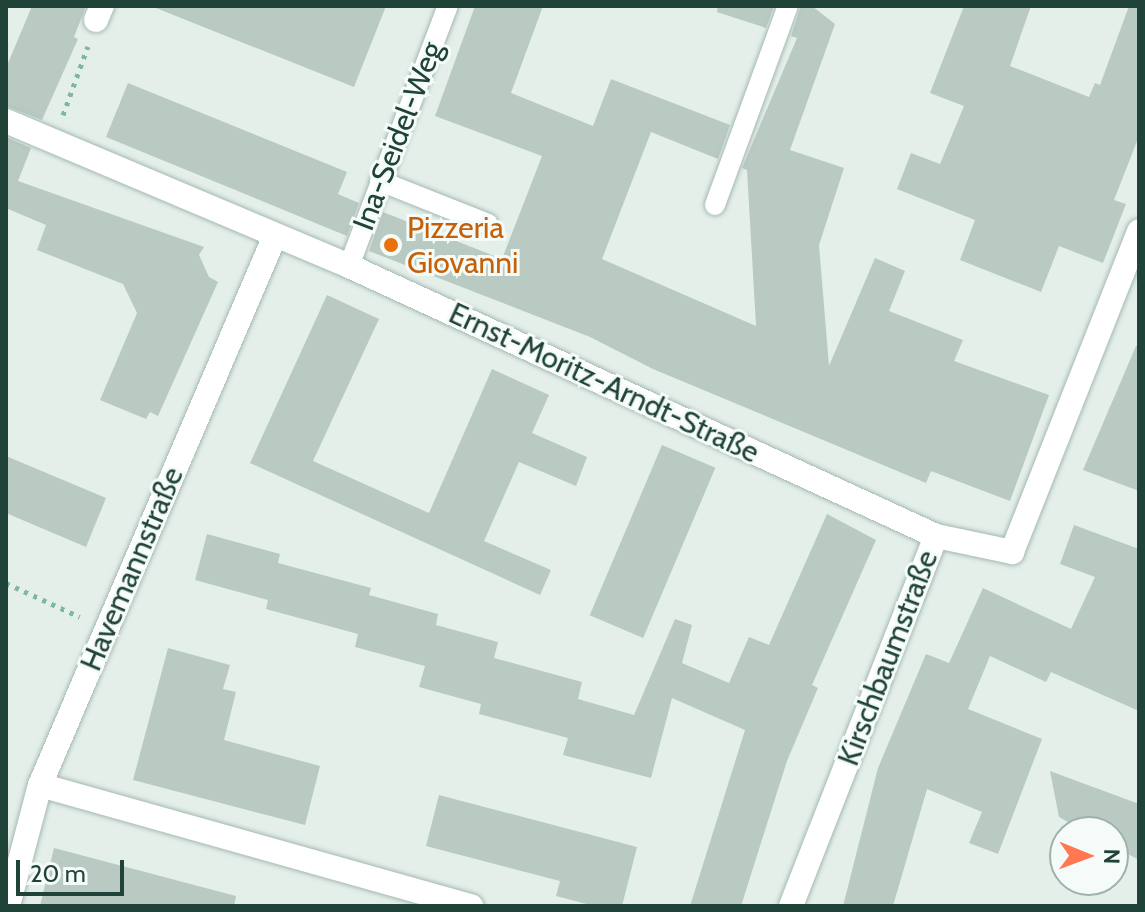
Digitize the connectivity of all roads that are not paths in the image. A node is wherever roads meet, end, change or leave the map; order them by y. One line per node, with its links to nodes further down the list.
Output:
1 (448, 6): 4 (lane, Ina-Seidel-Weg)
2 (788, 6): 5 (lane)
3 (6, 121): 8 (street, Ernst-Moritz-Arndt-Straße)
4 (380, 181): 6 (lane); 9 (lane, Ina-Seidel-Weg)
5 (715, 205)
6 (488, 224)
7 (1139, 231): 10 (street, Kirschbaumstraße)
8 (274, 238): 9 (street, Ernst-Moritz-Arndt-Straße); 11 (street, Havemannstraße)
9 (349, 266): 10 (street, Ernst-Moritz-Arndt-Straße)
10 (936, 536): 14 (street, Kirschbaumstraße)
11 (40, 785): 12 (street, Havemannstraße); 13 (street)
12 (8, 906)
13 (471, 906)
14 (791, 906)

